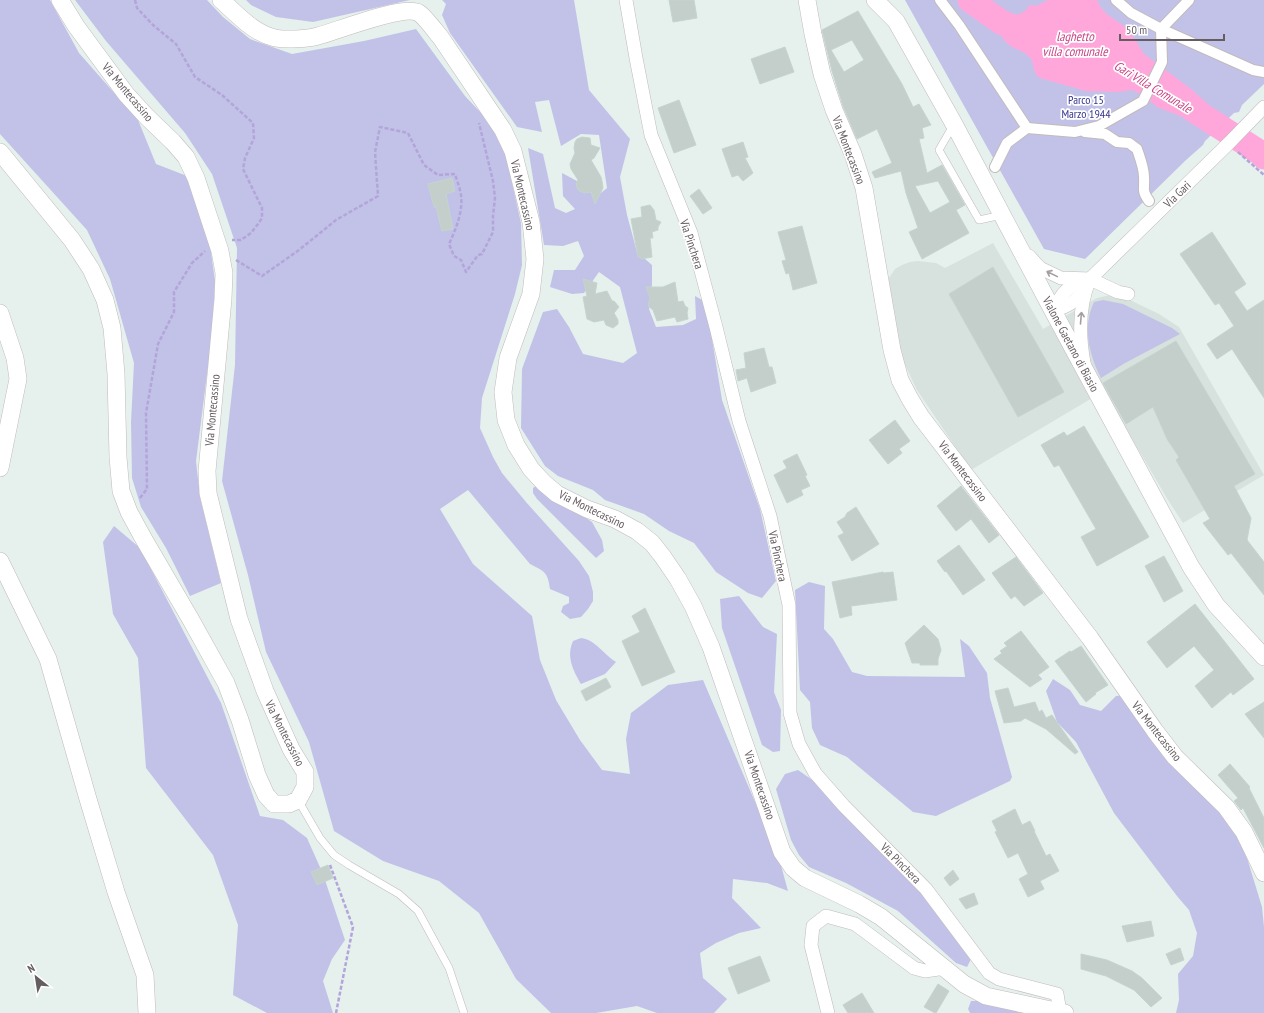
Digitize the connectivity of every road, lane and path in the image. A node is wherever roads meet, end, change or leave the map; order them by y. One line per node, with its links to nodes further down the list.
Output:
1 (60, 0): 25 (street, Via Montecassino)
2 (135, 0): 25 (path)
3 (221, 0): 15 (street, Via Montecassino)
4 (626, 0): 40 (street, Via Pinchera)
5 (807, 0): 38 (street, Via Montecassino)
6 (875, 0): 11 (street, Vialone Gaetano di Biasio)
7 (891, 0): 11 (street, Vialone Gaetano di Biasio)
8 (940, 0): 17 (street)
9 (1116, 0): 12 (street)
10 (1189, 0): 12 (street)
11 (896, 21): 16 (street, Vialone Gaetano di Biasio)
12 (1161, 29): 13 (street); 18 (street)
13 (1264, 72)
14 (1264, 107): 19 (street, Via Gari)
15 (489, 109): 25 (path); 39 (street, Via Montecassino)
16 (954, 124): 24 (street, Vialone Gaetano di Biasio); 24 (lane)
17 (1027, 128): 18 (street); 21 (street)
18 (1075, 132): 23 (street)
19 (1230, 143): 22 (path); 27 (street, Via Gari)
20 (0, 152): 33 (street)
21 (995, 167)
22 (1264, 175)
23 (1149, 201)
24 (1003, 215): 26 (street, Vialone Gaetano di Biasio)
25 (219, 246): 33 (path); 36 (street, Via Montecassino)
26 (1020, 246): 27 (street, one-way to 26); 29 (street, Vialone Gaetano di Biasio)
27 (1088, 284): 28 (street); 29 (street, Via Gari); 31 (street, one-way to 27)
28 (1128, 294)
29 (1053, 311): 31 (street, Vialone Gaetano di Biasio)
30 (0, 313): 32 (street)
31 (1085, 371): 35 (street, Vialone Gaetano di Biasio)
32 (0, 468)
33 (129, 512): 36 (street)
34 (0, 561): 41 (street)
35 (1264, 656)
36 (298, 800): 43 (lane)
37 (329, 860): 42 (path)
38 (1264, 873)
39 (945, 968): 40 (street, Via Montecassino); 44 (street)
40 (1063, 1012)
41 (147, 1013)
42 (336, 1013)
43 (464, 1013)
44 (828, 1013)

